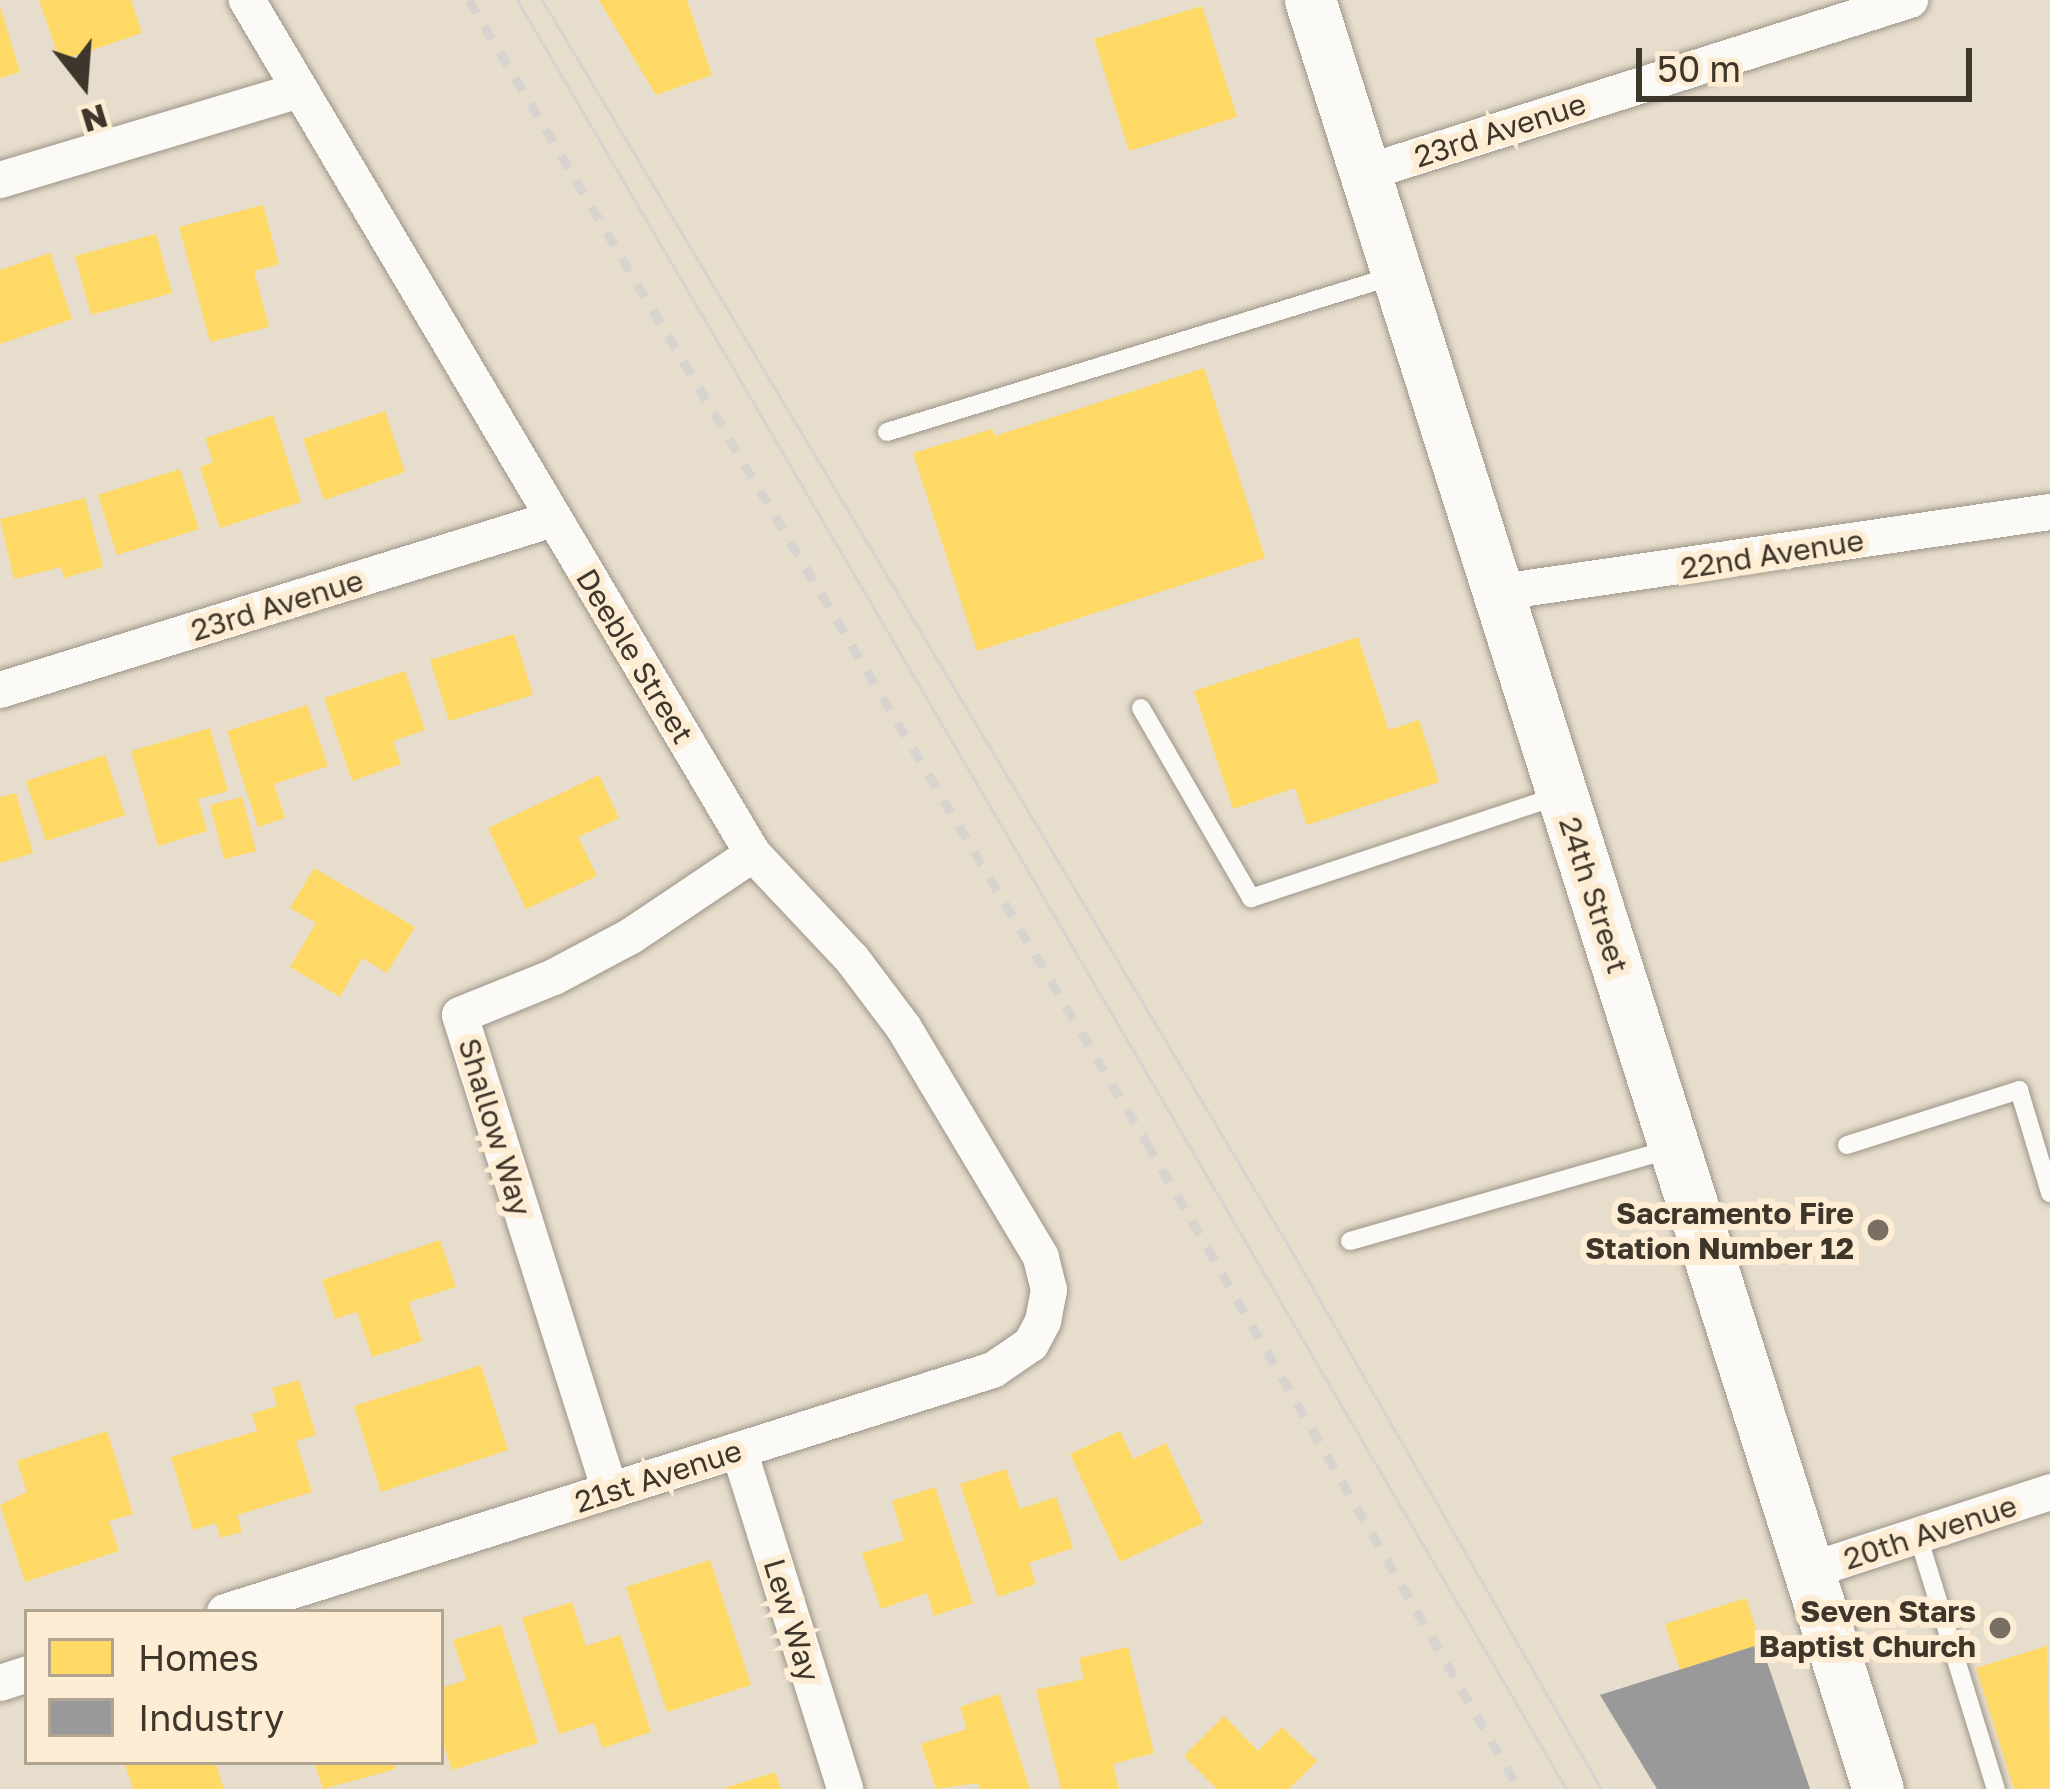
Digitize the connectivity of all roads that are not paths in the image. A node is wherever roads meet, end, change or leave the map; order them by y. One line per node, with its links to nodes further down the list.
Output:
1 (247, 0): 4 (street, Deeble Street)
2 (1310, 0): 5 (street, 24th Street)
3 (1910, 0): 5 (street, 23rd Avenue)
4 (300, 90): 6 (street); 10 (street, Deeble Street)
5 (1365, 173): 7 (street, 24th Street)
6 (0, 180)
7 (1397, 275): 8 (lane); 11 (street, 24th Street)
8 (886, 432)
9 (2050, 512): 11 (street, 22nd Avenue)
10 (553, 519): 12 (street, 23rd Avenue); 15 (street, Deeble Street)
11 (1494, 593): 14 (street, 24th Street)
12 (0, 690)
13 (1141, 708): 14 (lane)
14 (1562, 794): 17 (street, 24th Street)
15 (753, 854): 20 (street, Deeble Street); 22 (street, Shallow Way)
16 (1847, 1145): 18 (lane)
17 (1675, 1148): 19 (lane); 25 (street, 24th Street)
18 (2050, 1193)
19 (1350, 1241)
20 (1049, 1290): 21 (street, 21st Avenue)
21 (740, 1450): 22 (street, 21st Avenue); 27 (street, Lew Way)
22 (610, 1491): 26 (street, 21st Avenue)
23 (2050, 1492): 24 (street, 20th Avenue)
24 (1918, 1536): 25 (street, 20th Avenue); 29 (lane)
25 (1809, 1571): 28 (street, 24th Street)
26 (235, 1609)
27 (845, 1789)
28 (1878, 1789)
29 (1996, 1789)

